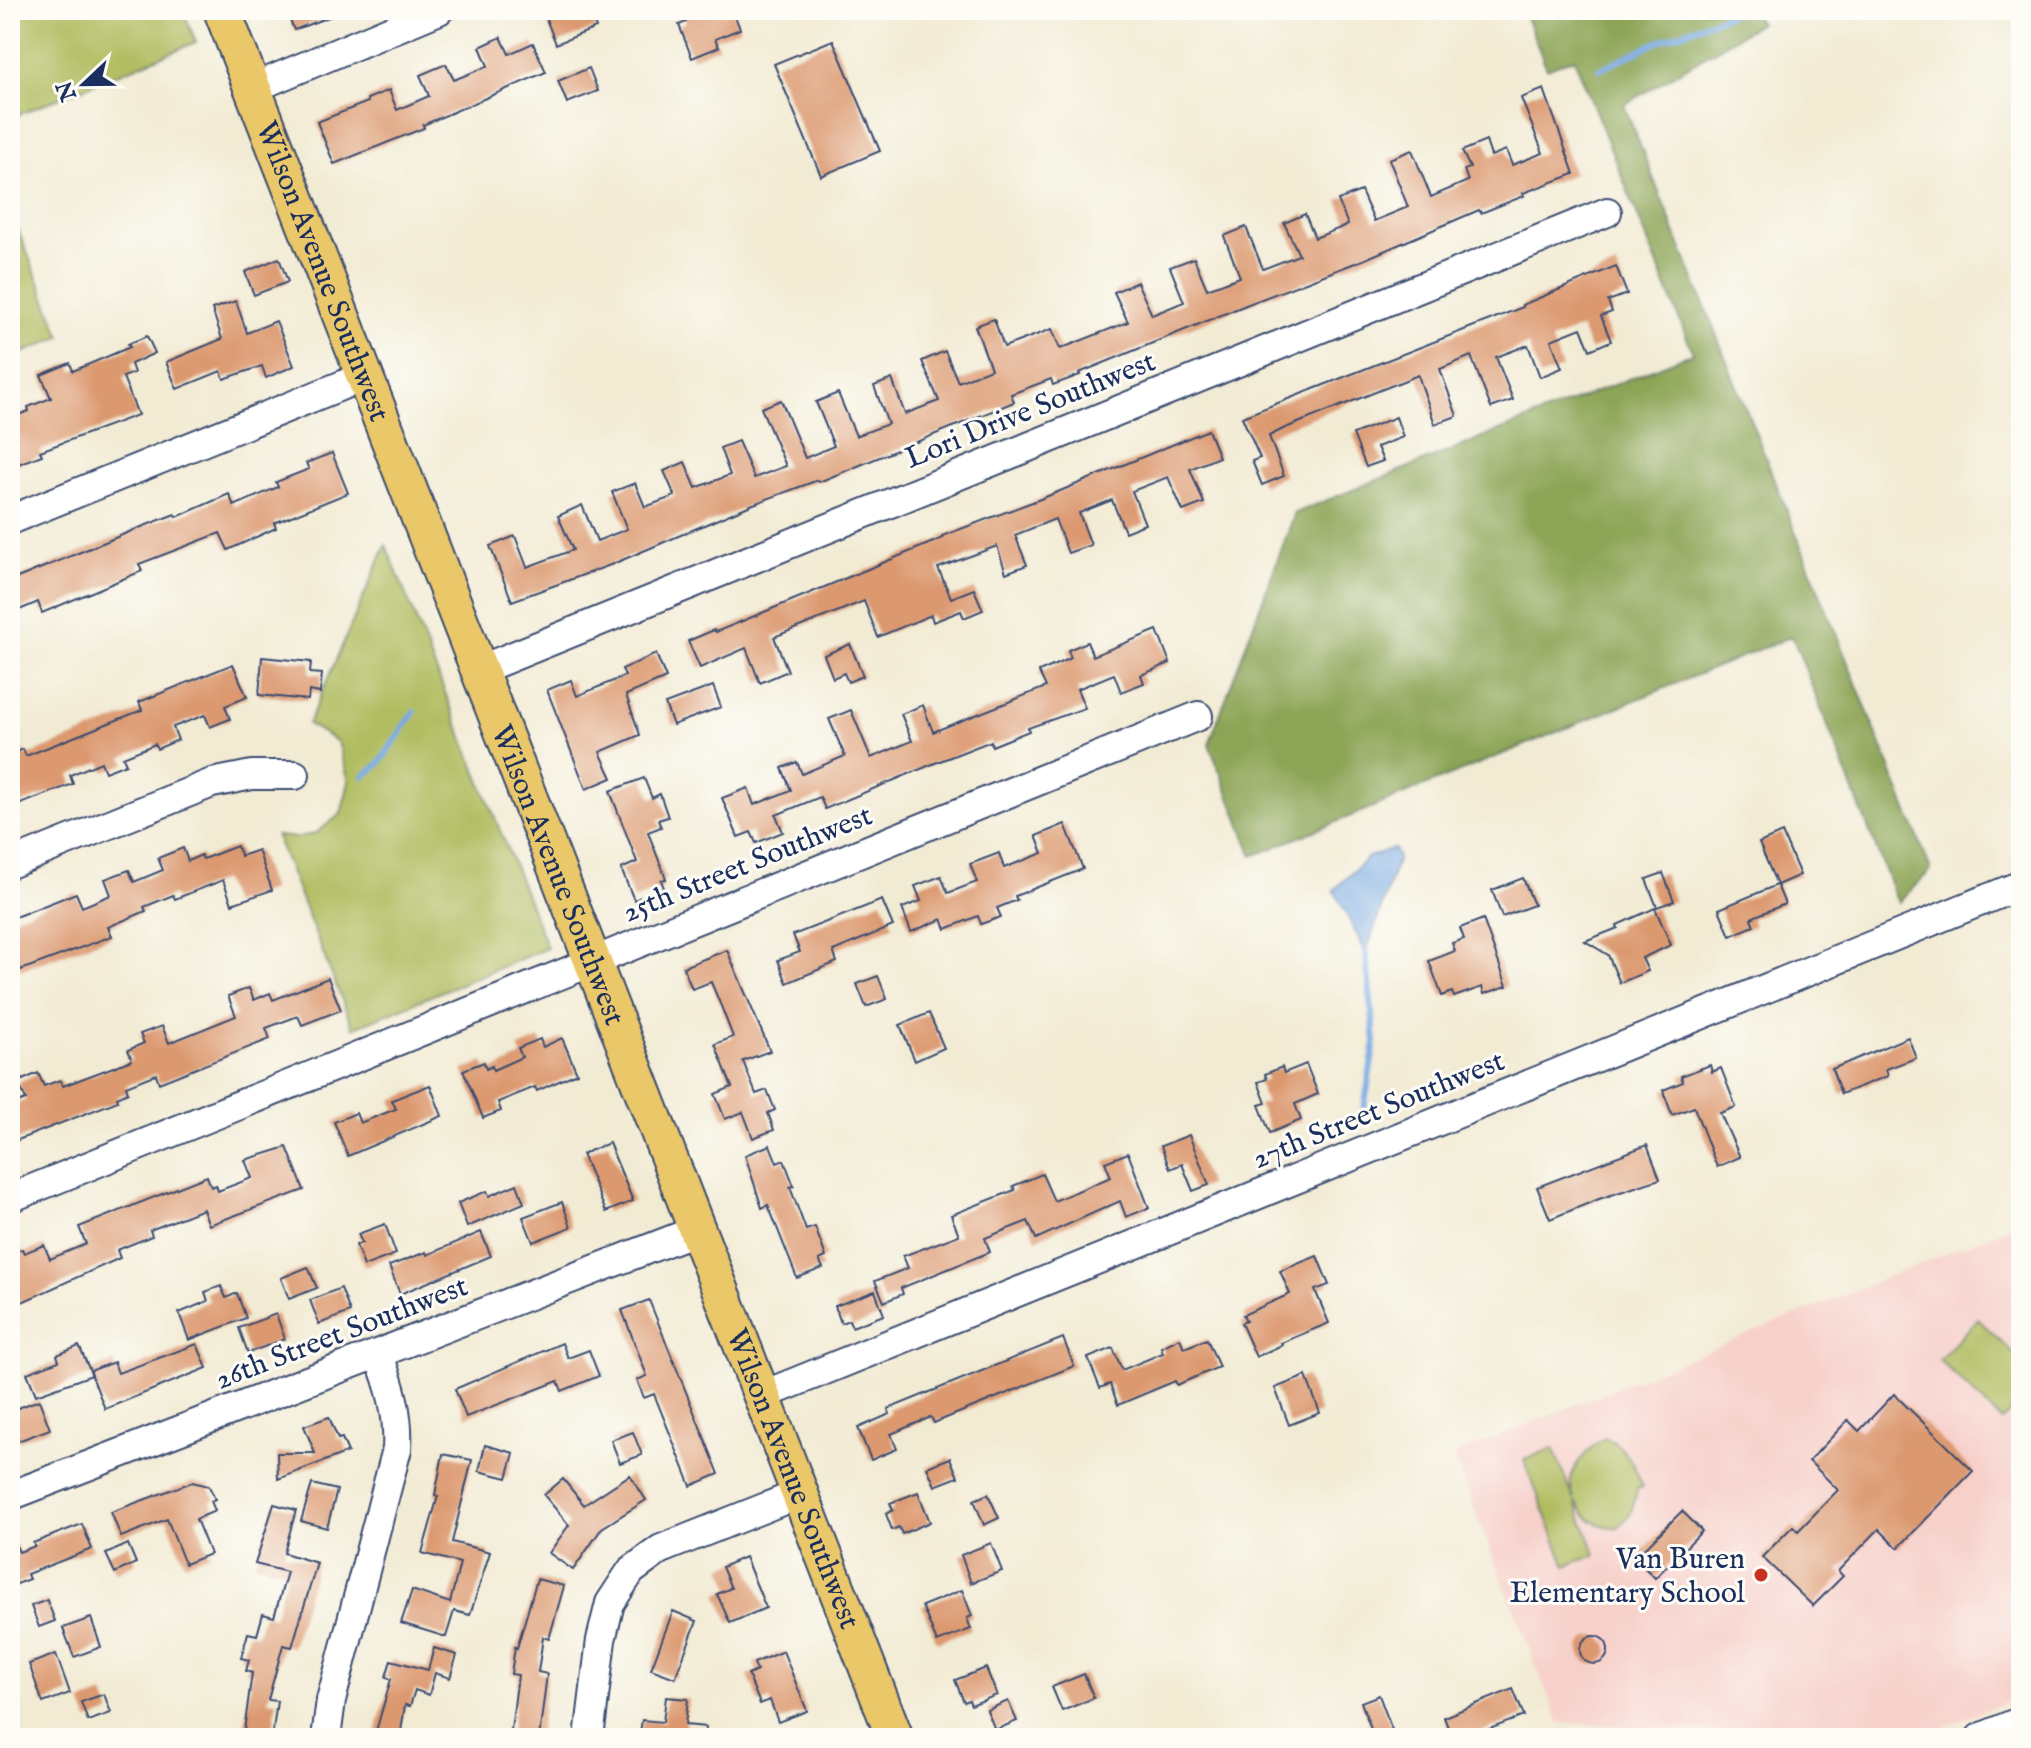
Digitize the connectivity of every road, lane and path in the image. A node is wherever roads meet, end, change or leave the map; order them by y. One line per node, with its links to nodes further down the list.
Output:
1 (222, 10): 3 (main road, Wilson Avenue Southwest)
2 (439, 10): 3 (street)
3 (253, 88): 5 (main road, Wilson Avenue Southwest)
4 (1607, 212): 7 (street, Lori Drive Southwest)
5 (365, 376): 6 (street); 7 (main road, Wilson Avenue Southwest)
6 (10, 520)
7 (479, 670): 12 (main road, Wilson Avenue Southwest)
8 (1198, 716): 12 (street, 25th Street Southwest)
9 (295, 775): 10 (street)
10 (10, 864)
11 (2021, 885): 16 (street, 27th Street Southwest)
12 (593, 962): 13 (street, 25th Street Southwest); 14 (main road, Wilson Avenue Southwest)
13 (10, 1198)
14 (697, 1230): 15 (street, 26th Street Southwest); 16 (main road, Wilson Avenue Southwest)
15 (378, 1354): 18 (street, 26th Street Southwest); 20 (street)
16 (761, 1396): 17 (main road, Wilson Avenue Southwest)
17 (799, 1494): 21 (street); 22 (main road, Wilson Avenue Southwest)
18 (10, 1496)
19 (2021, 1721): 23 (street)
20 (326, 1738)
21 (589, 1738)
22 (895, 1738)
23 (1980, 1738)

